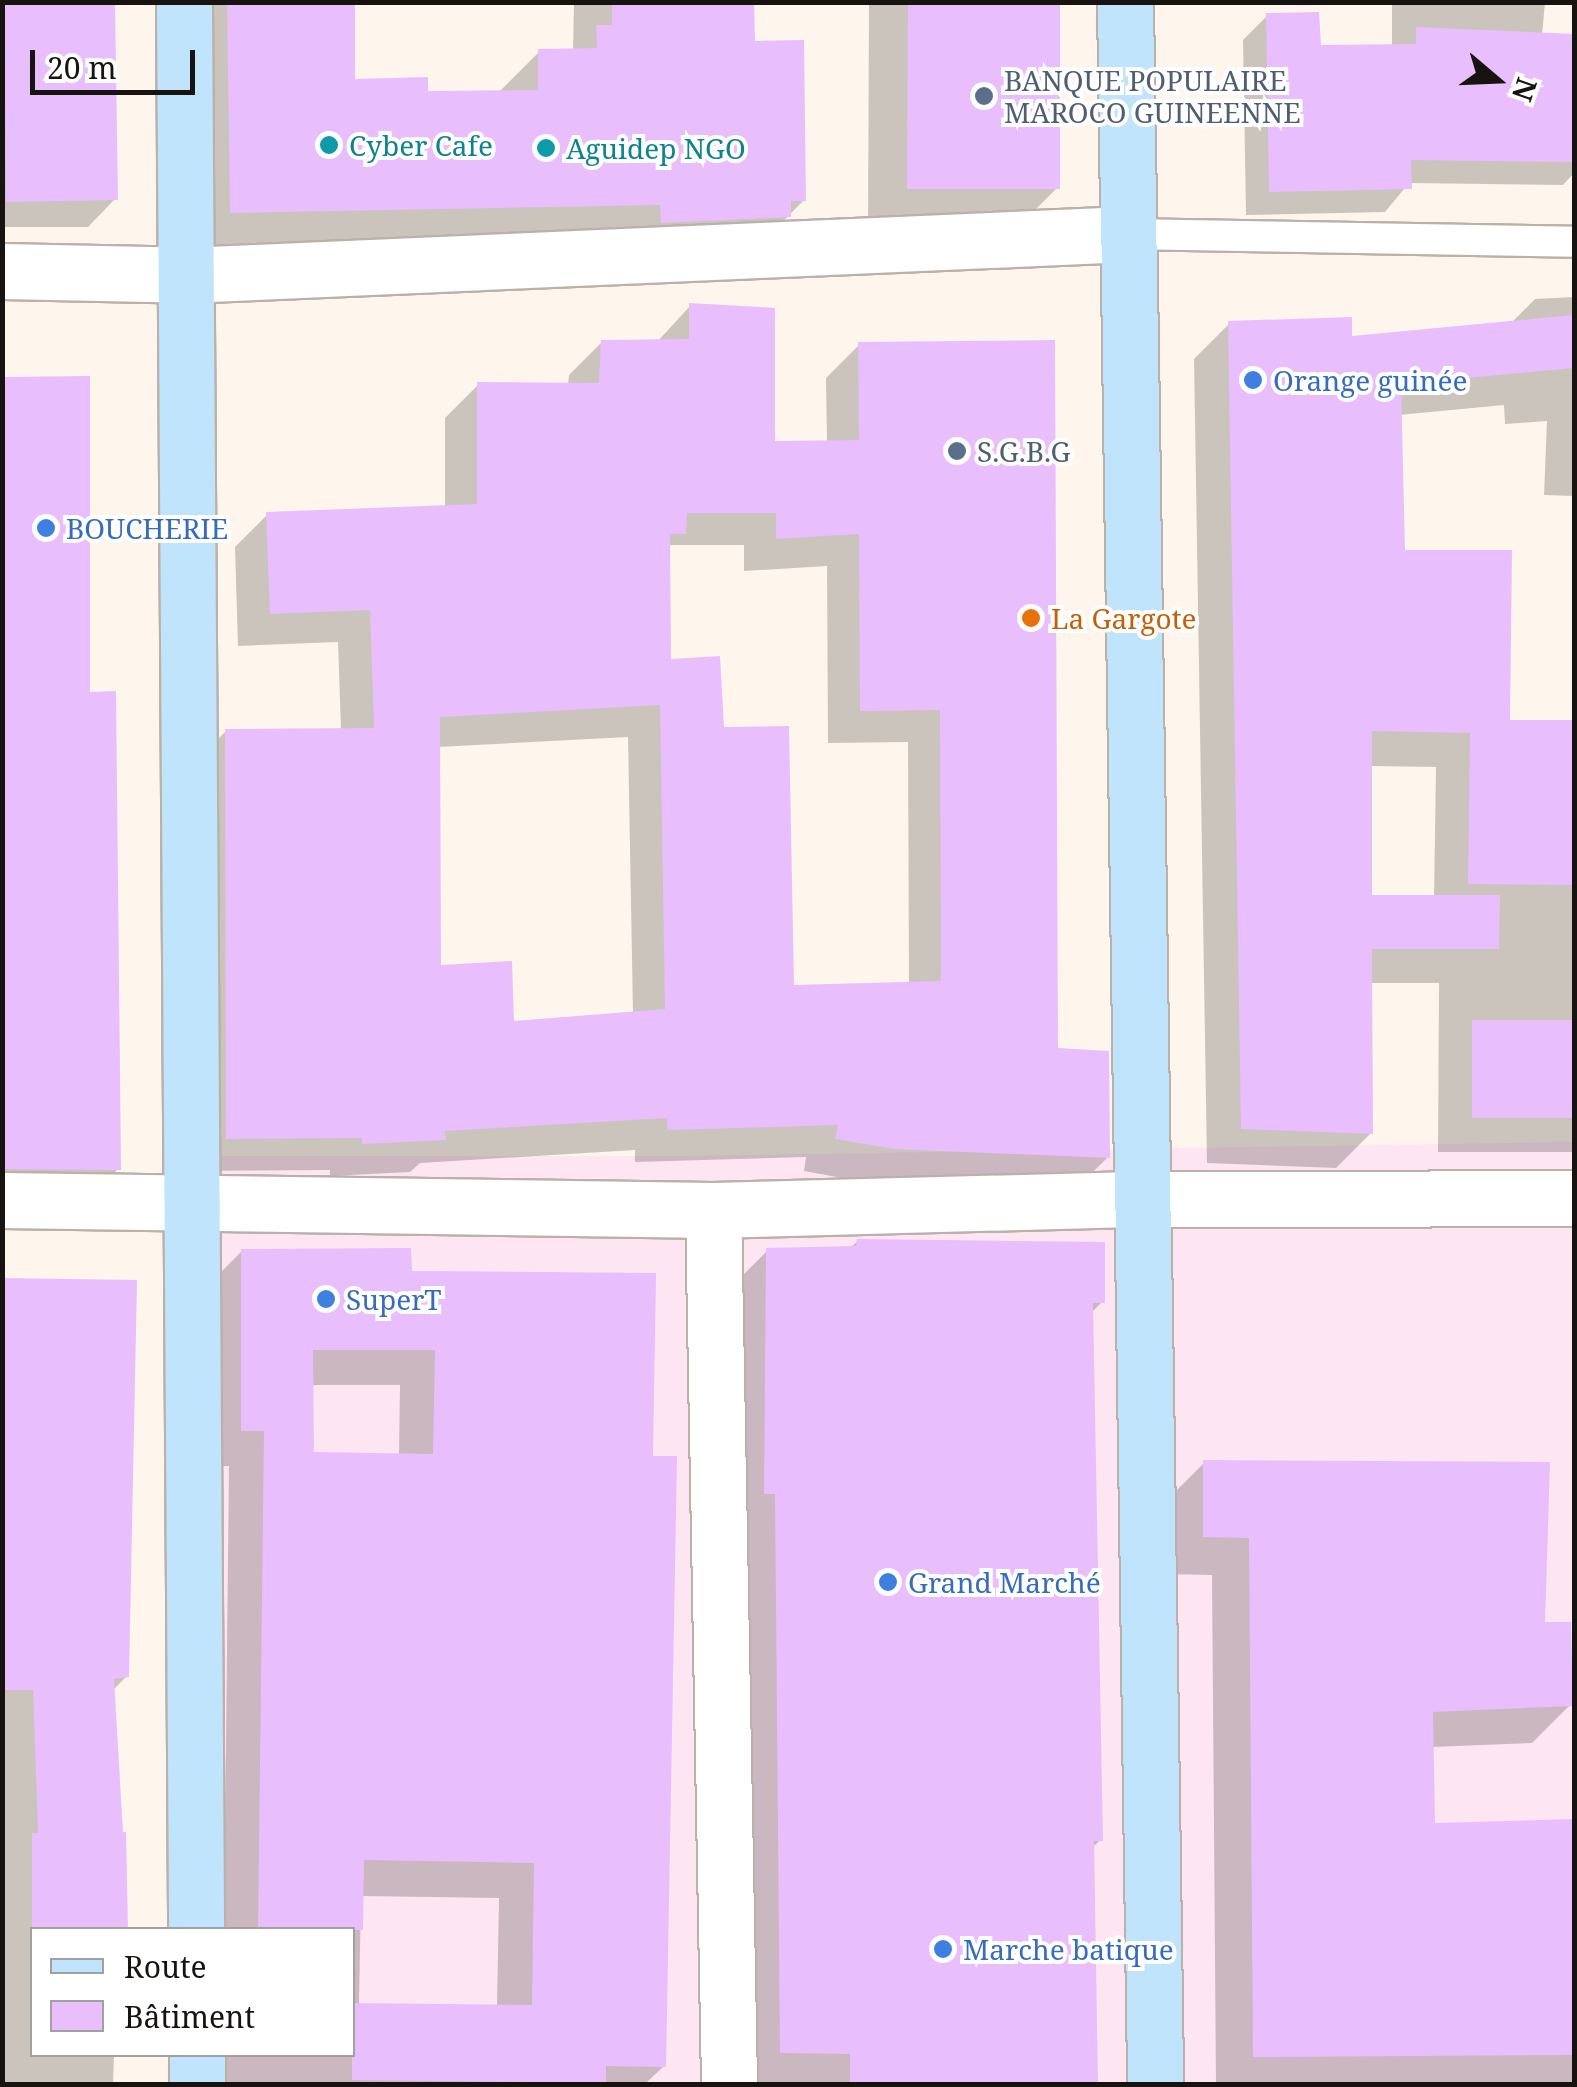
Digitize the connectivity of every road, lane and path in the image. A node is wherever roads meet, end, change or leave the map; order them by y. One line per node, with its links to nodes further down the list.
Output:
1 (184, 2): 6 (main road)
2 (1125, 2): 3 (main road)
3 (1127, 234): 4 (lane); 6 (street); 7 (main road)
4 (1574, 242)
5 (2, 271): 6 (street)
6 (186, 275): 10 (main road)
7 (1142, 1198): 8 (street); 11 (street); 16 (main road)
8 (1574, 1198)
9 (2, 1200): 10 (street)
10 (192, 1203): 11 (street); 12 (main road)
11 (713, 1210): 15 (street)
12 (196, 1927)
13 (197, 2057): 14 (main road)
14 (197, 2084)
15 (729, 2084)
16 (1155, 2084)

